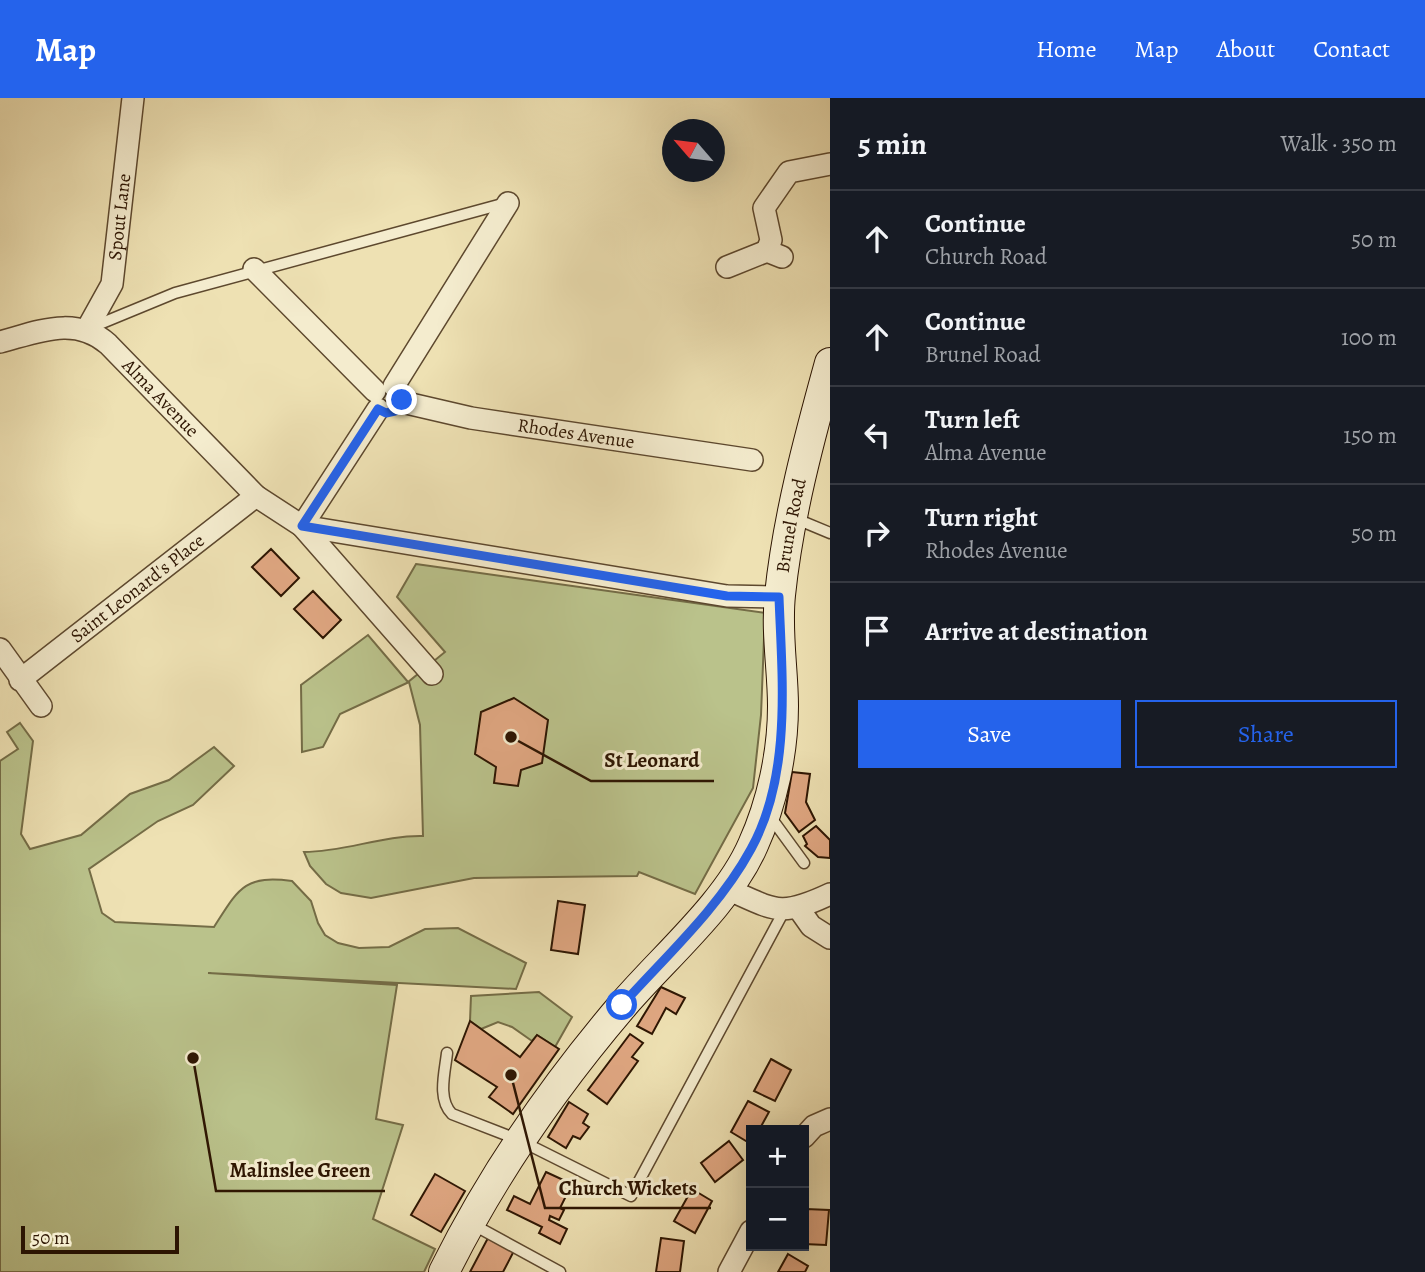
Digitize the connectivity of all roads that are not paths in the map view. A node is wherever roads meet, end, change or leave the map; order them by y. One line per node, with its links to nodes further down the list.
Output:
1 (133, 98): 6 (street, Spout Lane)
2 (830, 164): 4 (street)
3 (508, 203): 5 (lane); 9 (street)
4 (727, 267)
5 (254, 269): 6 (lane); 9 (street)
6 (87, 329): 7 (street); 12 (street, Alma Avenue)
7 (0, 342)
8 (830, 363): 10 (street, Brunel Road)
9 (387, 397): 11 (street, Rhodes Avenue); 14 (street)
10 (823, 418): 13 (street, Brunel Road)
11 (752, 460)
12 (256, 496): 14 (street, Alma Avenue); 19 (street, Saint Leonard's Place)
13 (792, 517): 15 (lane); 16 (street, Brunel Road)
14 (302, 526): 16 (street, Alma Avenue); 18 (street, Alma Avenue)
15 (830, 533)
16 (779, 597): 21 (street, Brunel Road)
17 (0, 649): 19 (street)
18 (432, 674)
19 (20, 680): 20 (street)
20 (41, 706)
21 (766, 810): 22 (lane); 23 (street, Brunel Road)
22 (804, 863)
23 (725, 888): 25 (street); 30 (street, Brunel Road)
24 (830, 894): 25 (street)
25 (791, 910): 26 (street); 30 (lane)
26 (830, 938)
27 (447, 1053): 30 (lane)
28 (830, 1119): 29 (street)
29 (809, 1132)
30 (519, 1140): 31 (street, Brunel Road)
31 (469, 1223): 33 (street, Brunel Road); 34 (lane)
32 (746, 1240): 35 (street)
33 (444, 1272)
34 (560, 1272)
35 (729, 1272)

